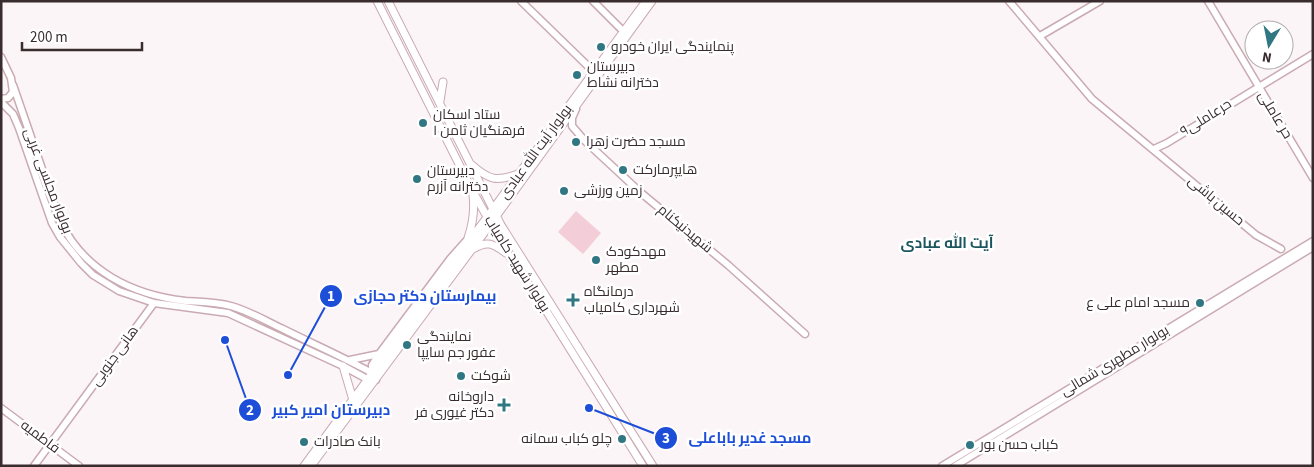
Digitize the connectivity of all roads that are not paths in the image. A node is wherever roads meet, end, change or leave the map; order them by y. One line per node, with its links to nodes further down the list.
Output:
1 (377, 1): 28 (main road, بولوار شهید کامیاب)
2 (388, 1): 20 (main road, بولوار شهید کامیاب)
3 (521, 1): 15 (main road)
4 (593, 1): 10 (main road)
5 (646, 1): 10 (main road, بولوار آیت الله عبادی)
6 (652, 1): 21 (main road, بولوار آیت الله عبادی)
7 (1009, 1): 11 (main road, حسین باشی)
8 (1100, 1): 11 (main road)
9 (1208, 1): 18 (main road, حر عاملی)
10 (624, 32): 15 (main road, بولوار آیت الله عبادی)
11 (1040, 36): 24 (main road, حسین باشی)
12 (1313, 54): 18 (main road, حرعاملی۹)
13 (1, 57): 14 (main road)
14 (4, 71): 17 (main road, بولوار مجلسی غربی)
15 (594, 72): 22 (main road, بولوار آیت الله عبادی)
16 (444, 82): 20 (main road)
17 (13, 85): 19 (main road); 42 (main road, بولوار مجلسی غربی)
18 (1258, 87): 24 (main road, حرعاملی۹); 27 (main road, حر عاملی)
19 (1, 101): 38 (main road, بولوار مجلسی غربی)
20 (440, 102): 25 (main road, بولوار شهید کامیاب)
21 (578, 104): 22 (main road, بولوار آیت الله عبادی); 23 (main road)
22 (562, 121): 23 (main road); 26 (main road, بولوار آیت الله عبادی); 29 (main road, بولوار آیت الله عبادی)
23 (584, 140): 40 (main road, شهیدنیکنام)
24 (1154, 149): 34 (main road, حسین باشی)
25 (468, 162): 26 (main road); 29 (main road, بولوار شهید کامیاب)
26 (519, 174): 29 (main road, بولوار آیت الله عبادی)
27 (1313, 178)
28 (472, 190): 30 (main road, بولوار شهید کامیاب); 31 (main road)
29 (495, 212): 30 (main road, بولوار آیت الله عبادی); 53 (main road, بولوار شهید کامیاب)
30 (489, 220): 31 (main road, بولوار آیت الله عبادی); 35 (main road); 36 (main road); 37 (main road, بولوار شهید کامیاب)
31 (468, 239): 36 (main road); 41 (main road, بولوار آیت الله عبادی)
32 (1313, 241): 39 (main road, بولوار مطهری شمالی)
33 (1313, 247): 39 (main road, بولوار مطهری شمالی)
34 (1281, 249)
35 (471, 250): 37 (main road); 43 (main road)
36 (461, 252): 43 (main road)
37 (508, 254): 52 (main road, بولوار شهید کامیاب)
38 (154, 303): 42 (main road, بولوار مجلسی غربی); 47 (main road, هانی جنوبی)
39 (1199, 313): 54 (main road, بولوار مطهری شمالی); 55 (main road, بولوار مطهری شمالی)
40 (805, 334)
41 (379, 354): 42 (main road); 43 (main road, بولوار آیت الله عبادی)
42 (346, 363): 43 (main road, بولوار مجلسی غربی); 44 (main road, بولوار مجلسی غربی); 45 (main road)
43 (374, 376): 44 (main road); 51 (main road)
44 (367, 379): 45 (main road)
45 (353, 400): 50 (main road)
46 (1, 408): 47 (main road, فاطمیه)
47 (50, 444): 48 (main road, هانی جنوبی); 49 (main road, فاطمیه)
48 (34, 466)
49 (79, 466)
50 (304, 466)
51 (311, 466)
52 (643, 466)
53 (653, 466)
54 (942, 466)
55 (955, 466)

